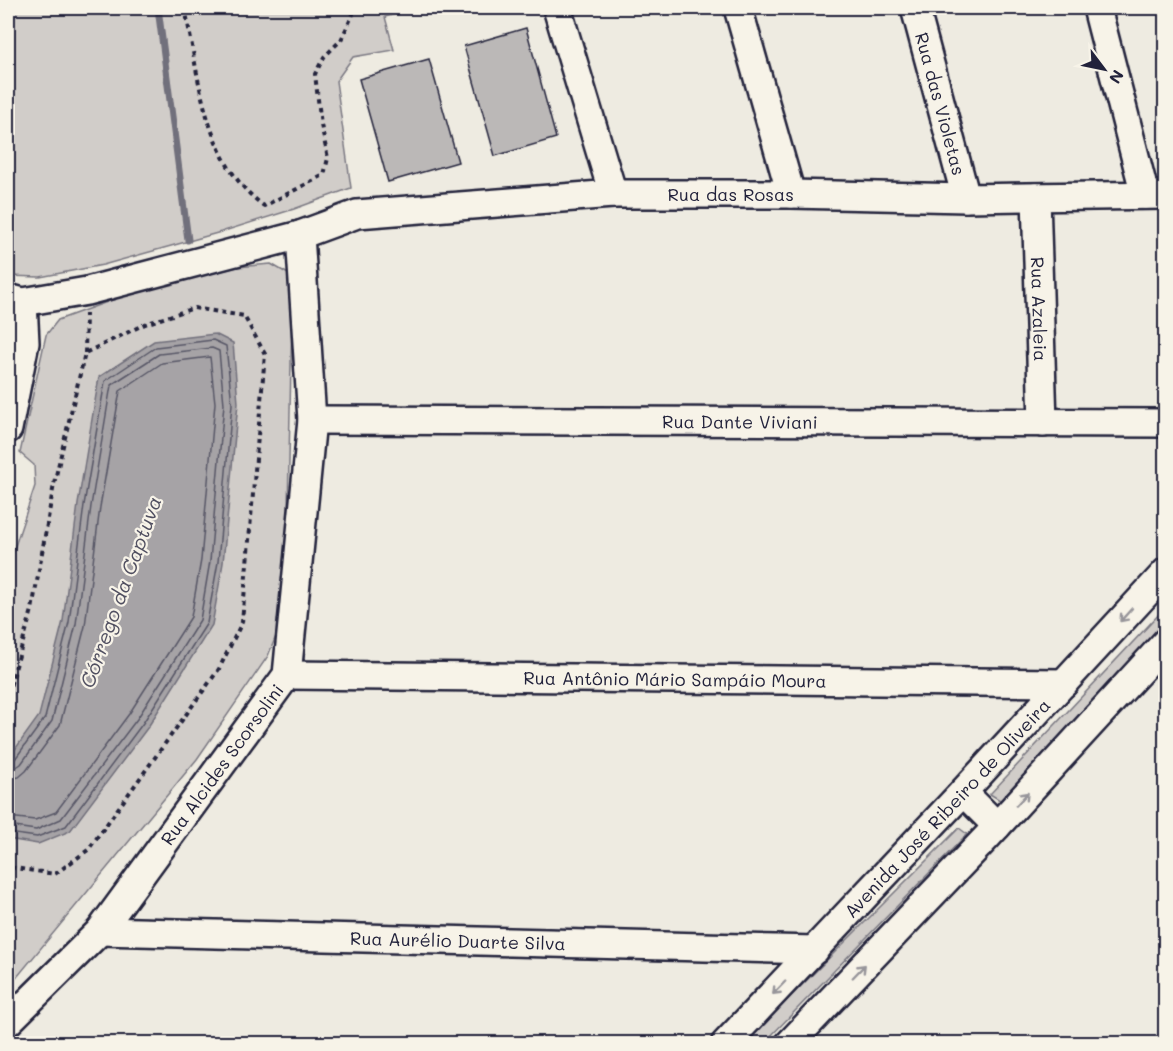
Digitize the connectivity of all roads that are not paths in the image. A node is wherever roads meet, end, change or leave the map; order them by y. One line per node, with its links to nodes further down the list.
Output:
1 (557, 8): 5 (street)
2 (738, 8): 6 (street)
3 (915, 8): 9 (street, Rua das Violetas)
4 (1097, 8): 7 (street)
5 (613, 194): 6 (street, Rua das Rosas); 10 (street, Rua das Rosas)
6 (791, 194): 9 (street, Rua das Rosas)
7 (1155, 195): 8 (street, Rua das Rosas)
8 (1036, 197): 9 (street, Rua das Rosas); 13 (street, Rua Azaleia)
9 (966, 198)
10 (300, 235): 11 (street, Rua das Rosas); 12 (street, Rua Alcides Scorsolini)
11 (15, 300): 15 (street)
12 (312, 420): 13 (street, Rua Dante Viviani); 18 (street, Rua Alcides Scorsolini)
13 (1043, 423): 14 (street, Rua Dante Viviani)
14 (1166, 423)
15 (8, 429)
16 (1166, 572): 19 (street, Avenida José Ribeiro de Oliveira, one-way to 19)
17 (1166, 642): 21 (street, one-way to 17)
18 (287, 675): 19 (street, Rua Antônio Mário Sampáio Moura); 22 (street, Rua Alcides Scorsolini)
19 (1064, 683): 20 (street, Avenida José Ribeiro de Oliveira)
20 (963, 792): 21 (street); 23 (street, Avenida José Ribeiro de Oliveira)
21 (997, 826): 26 (street, one-way to 21)
22 (100, 931): 23 (street, Rua Aurélio Duarte Silva); 24 (street, Rua Alcides Scorsolini)
23 (815, 950): 25 (street, Avenida José Ribeiro de Oliveira, one-way to 25)
24 (8, 1022)
25 (725, 1044)
26 (789, 1044)

